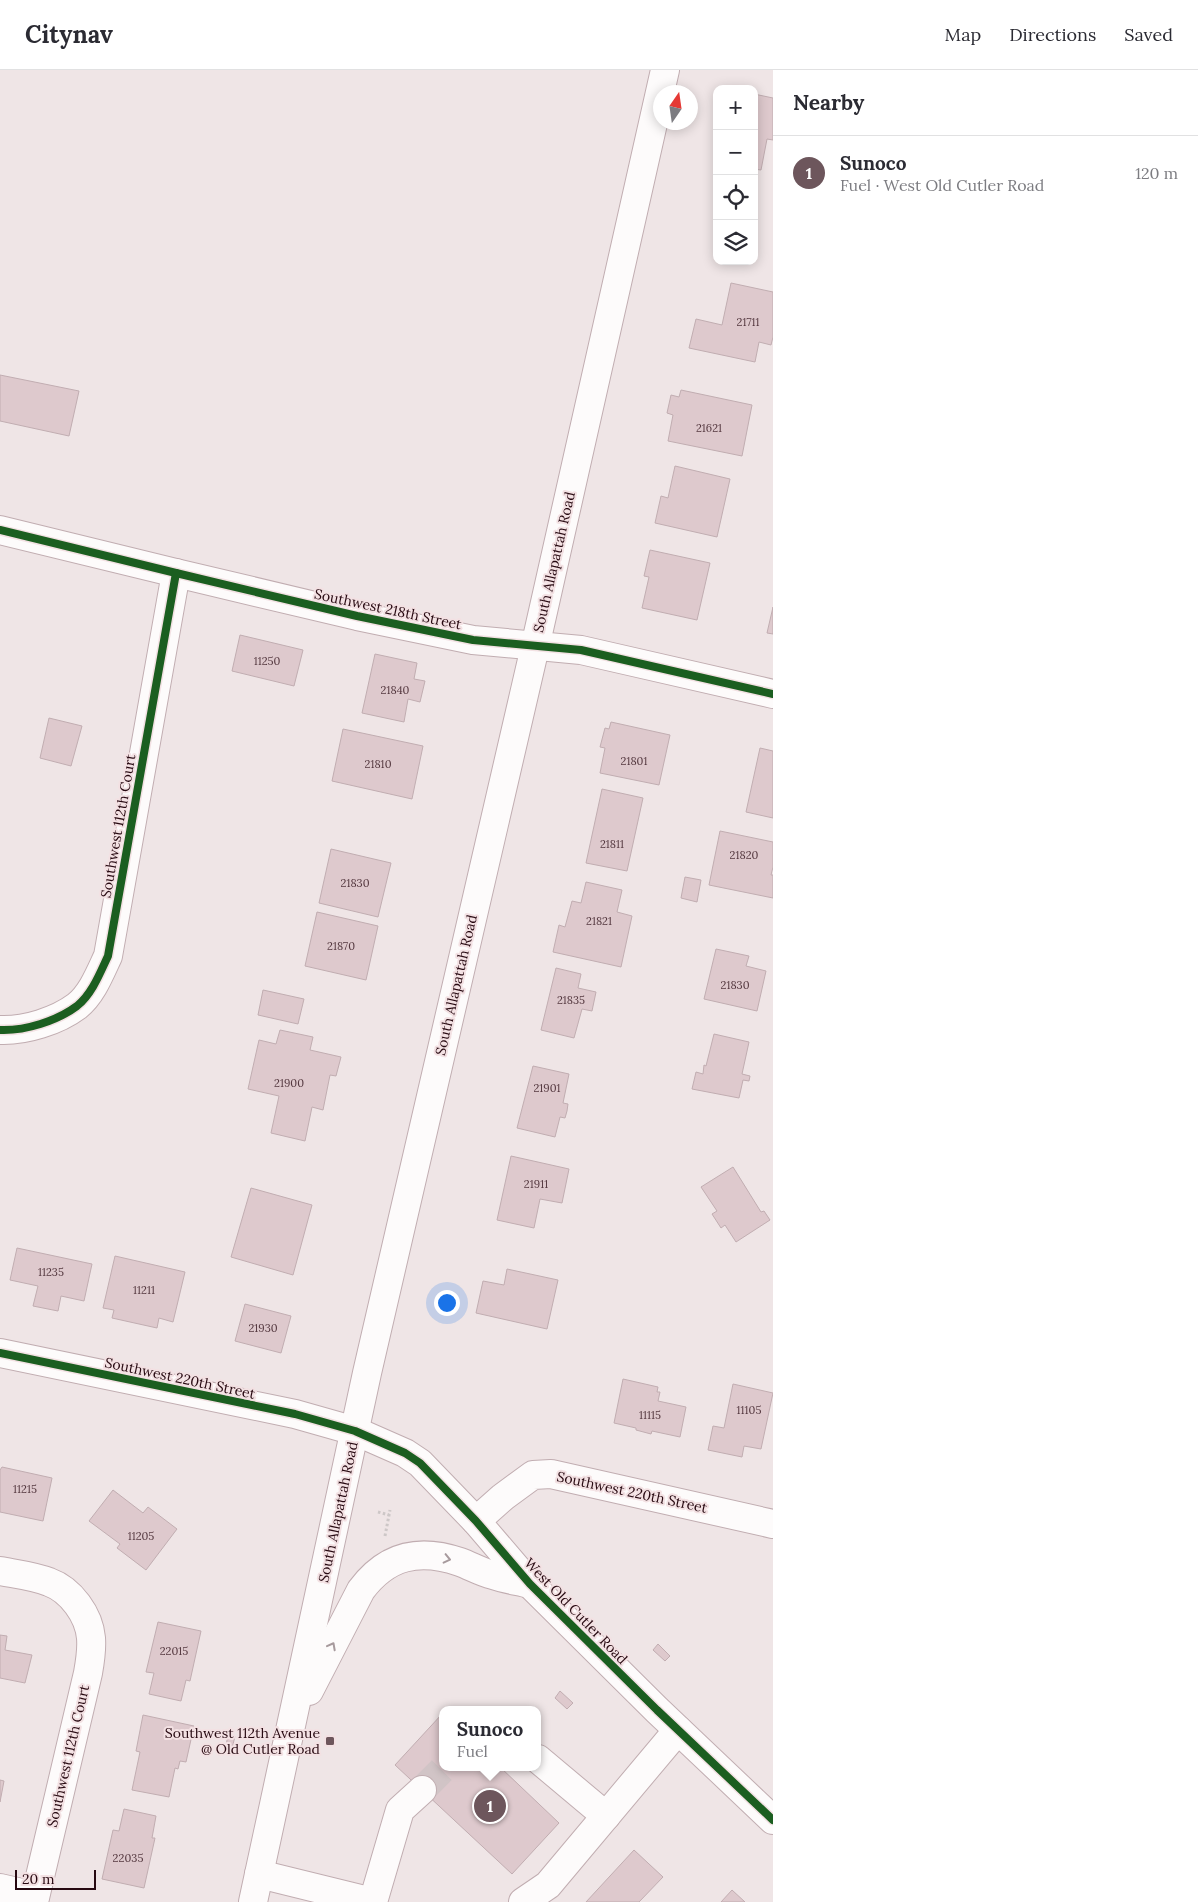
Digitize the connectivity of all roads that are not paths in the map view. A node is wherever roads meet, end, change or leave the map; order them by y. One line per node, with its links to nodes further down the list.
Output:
1 (665, 70): 4 (street, South Allapattah Road)
2 (0, 530): 3 (street, Southwest 218th Street)
3 (176, 574): 4 (street, Southwest 218th Street); 6 (street, Southwest 112th Court)
4 (535, 647): 5 (street, Southwest 218th Street); 8 (street, South Allapattah Road)
5 (773, 694)
6 (6, 1030)
7 (0, 1353): 8 (street, Southwest 220th Street)
8 (355, 1431): 9 (street, West Old Cutler Road); 13 (street, South Allapattah Road)
9 (476, 1521): 10 (street, Southwest 220th Street); 12 (street, West Old Cutler Road)
10 (773, 1524)
11 (0, 1571): 21 (street, Southwest 112th Court)
12 (530, 1584): 13 (street, one-way to 12); 14 (street, West Old Cutler Road)
13 (293, 1721): 19 (street, South Allapattah Road)
14 (678, 1730): 17 (street); 18 (street, West Old Cutler Road)
15 (541, 1762): 17 (street)
16 (422, 1790): 22 (street)
17 (606, 1816): 24 (street)
18 (773, 1820)
19 (259, 1874): 22 (street); 23 (street, South Allapattah Road)
20 (0, 1888): 21 (street)
21 (34, 1899)
22 (368, 1901)
23 (253, 1902)
24 (523, 1902)

